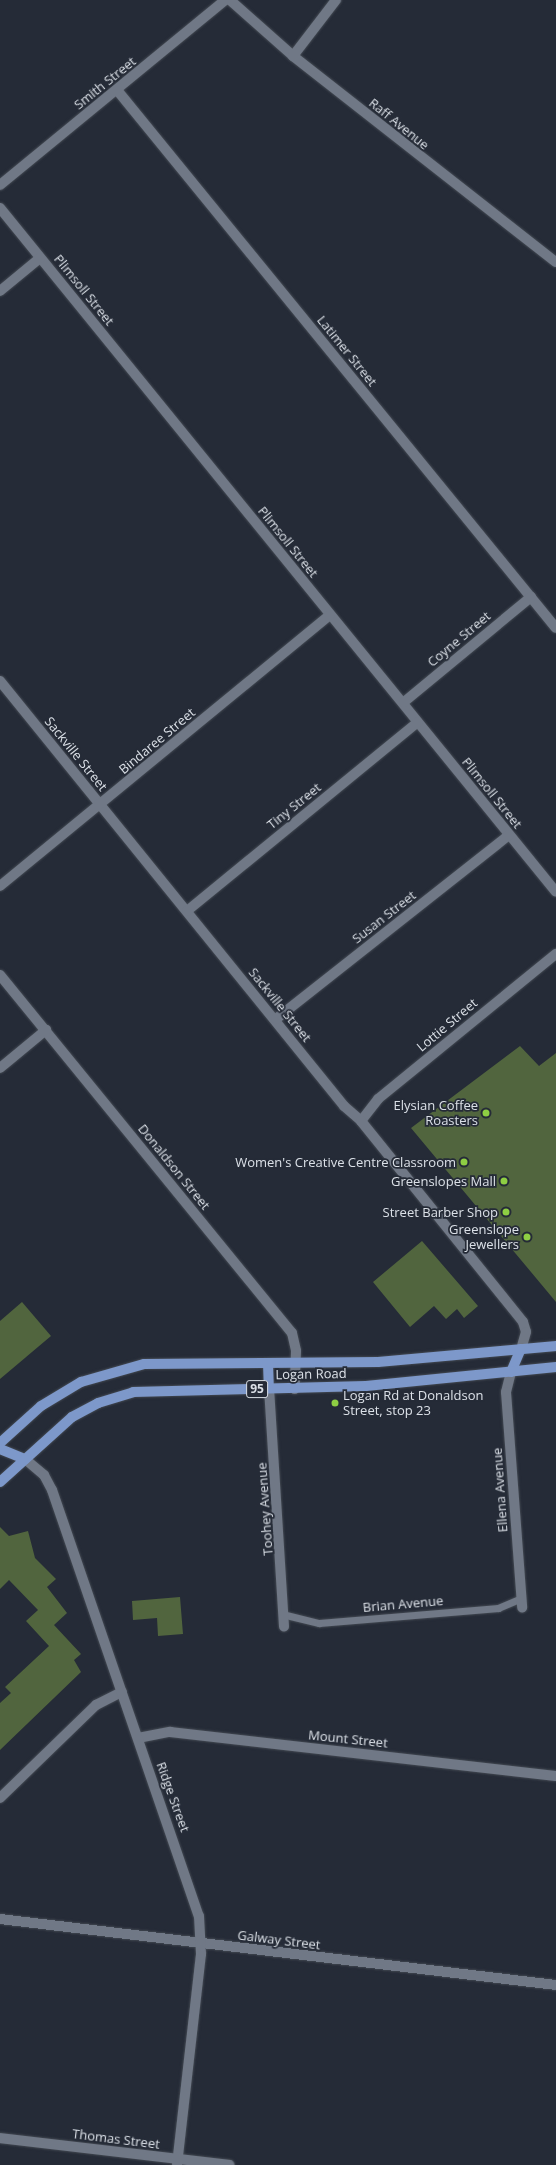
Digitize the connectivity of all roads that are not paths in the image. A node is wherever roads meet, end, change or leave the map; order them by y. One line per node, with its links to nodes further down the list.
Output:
1 (225, 0): 5 (street, Smith Street)
2 (230, 0): 4 (street, Raff Avenue)
3 (336, 0): 4 (street)
4 (294, 56): 9 (street, Raff Avenue)
5 (117, 90): 6 (street, Smith Street); 11 (street, Latimer Street)
6 (0, 185)
7 (0, 208): 8 (street, Plimsoll Street)
8 (40, 258): 10 (street); 12 (street, Plimsoll Street)
9 (556, 262)
10 (0, 291)
11 (531, 597): 13 (street, Latimer Street); 15 (street, Coyne Street)
12 (330, 615): 15 (street, Plimsoll Street); 17 (street, Bindaree Street)
13 (556, 628)
14 (0, 681): 17 (street, Sackville Street)
15 (404, 702): 16 (street, Plimsoll Street)
16 (418, 722): 18 (street, Plimsoll Street); 21 (street, Tiny Street)
17 (100, 805): 19 (street, Bindaree Street); 21 (street, Sackville Street)
18 (509, 835): 20 (street, Plimsoll Street); 24 (street, Susan Street)
19 (0, 886)
20 (556, 892)
21 (187, 911): 24 (street, Sackville Street)
22 (556, 954): 27 (street, Lottie Street)
23 (0, 975): 25 (street, Donaldson Street)
24 (276, 1019): 27 (street, Sackville Street)
25 (46, 1030): 26 (street); 31 (street, Donaldson Street)
26 (0, 1068)
27 (361, 1121): 29 (street, Sackville Street)
28 (556, 1346): 29 (main road, Logan Road / 95)
29 (521, 1349): 31 (main road, Logan Road / 95); 33 (main road)
30 (268, 1363): 31 (main road, Logan Road / 95); 34 (main road); 36 (main road, Logan Road / 95)
31 (296, 1363): 35 (street, Donaldson Street)
32 (556, 1367): 33 (main road, Logan Road / 95)
33 (511, 1372): 35 (main road, Logan Road / 95); 40 (street, Ellena Avenue)
34 (269, 1388): 35 (main road, Logan Road / 95); 38 (main road, Logan Road / 95); 41 (street, Toohey Avenue)
35 (295, 1388)
36 (0, 1443)
37 (0, 1450): 38 (main road)
38 (25, 1459): 39 (main road, Logan Road / 95); 43 (street, Ridge Street)
39 (0, 1482)
40 (522, 1603): 41 (lane, Brian Avenue)
41 (286, 1615): 42 (street, Toohey Avenue)
42 (284, 1627)
43 (122, 1692): 44 (street, Ridge Street); 46 (street)
44 (138, 1738): 45 (street, Mount Street); 48 (street, Ridge Street)
45 (556, 1776)
46 (0, 1798)
47 (0, 1919): 48 (street, Galway Street)
48 (201, 1942): 49 (street, Galway Street); 51 (street, Ridge Street)
49 (556, 1985)
50 (0, 2138): 51 (street, Thomas Street)
51 (177, 2162): 52 (street, Thomas Street)
52 (229, 2165)

